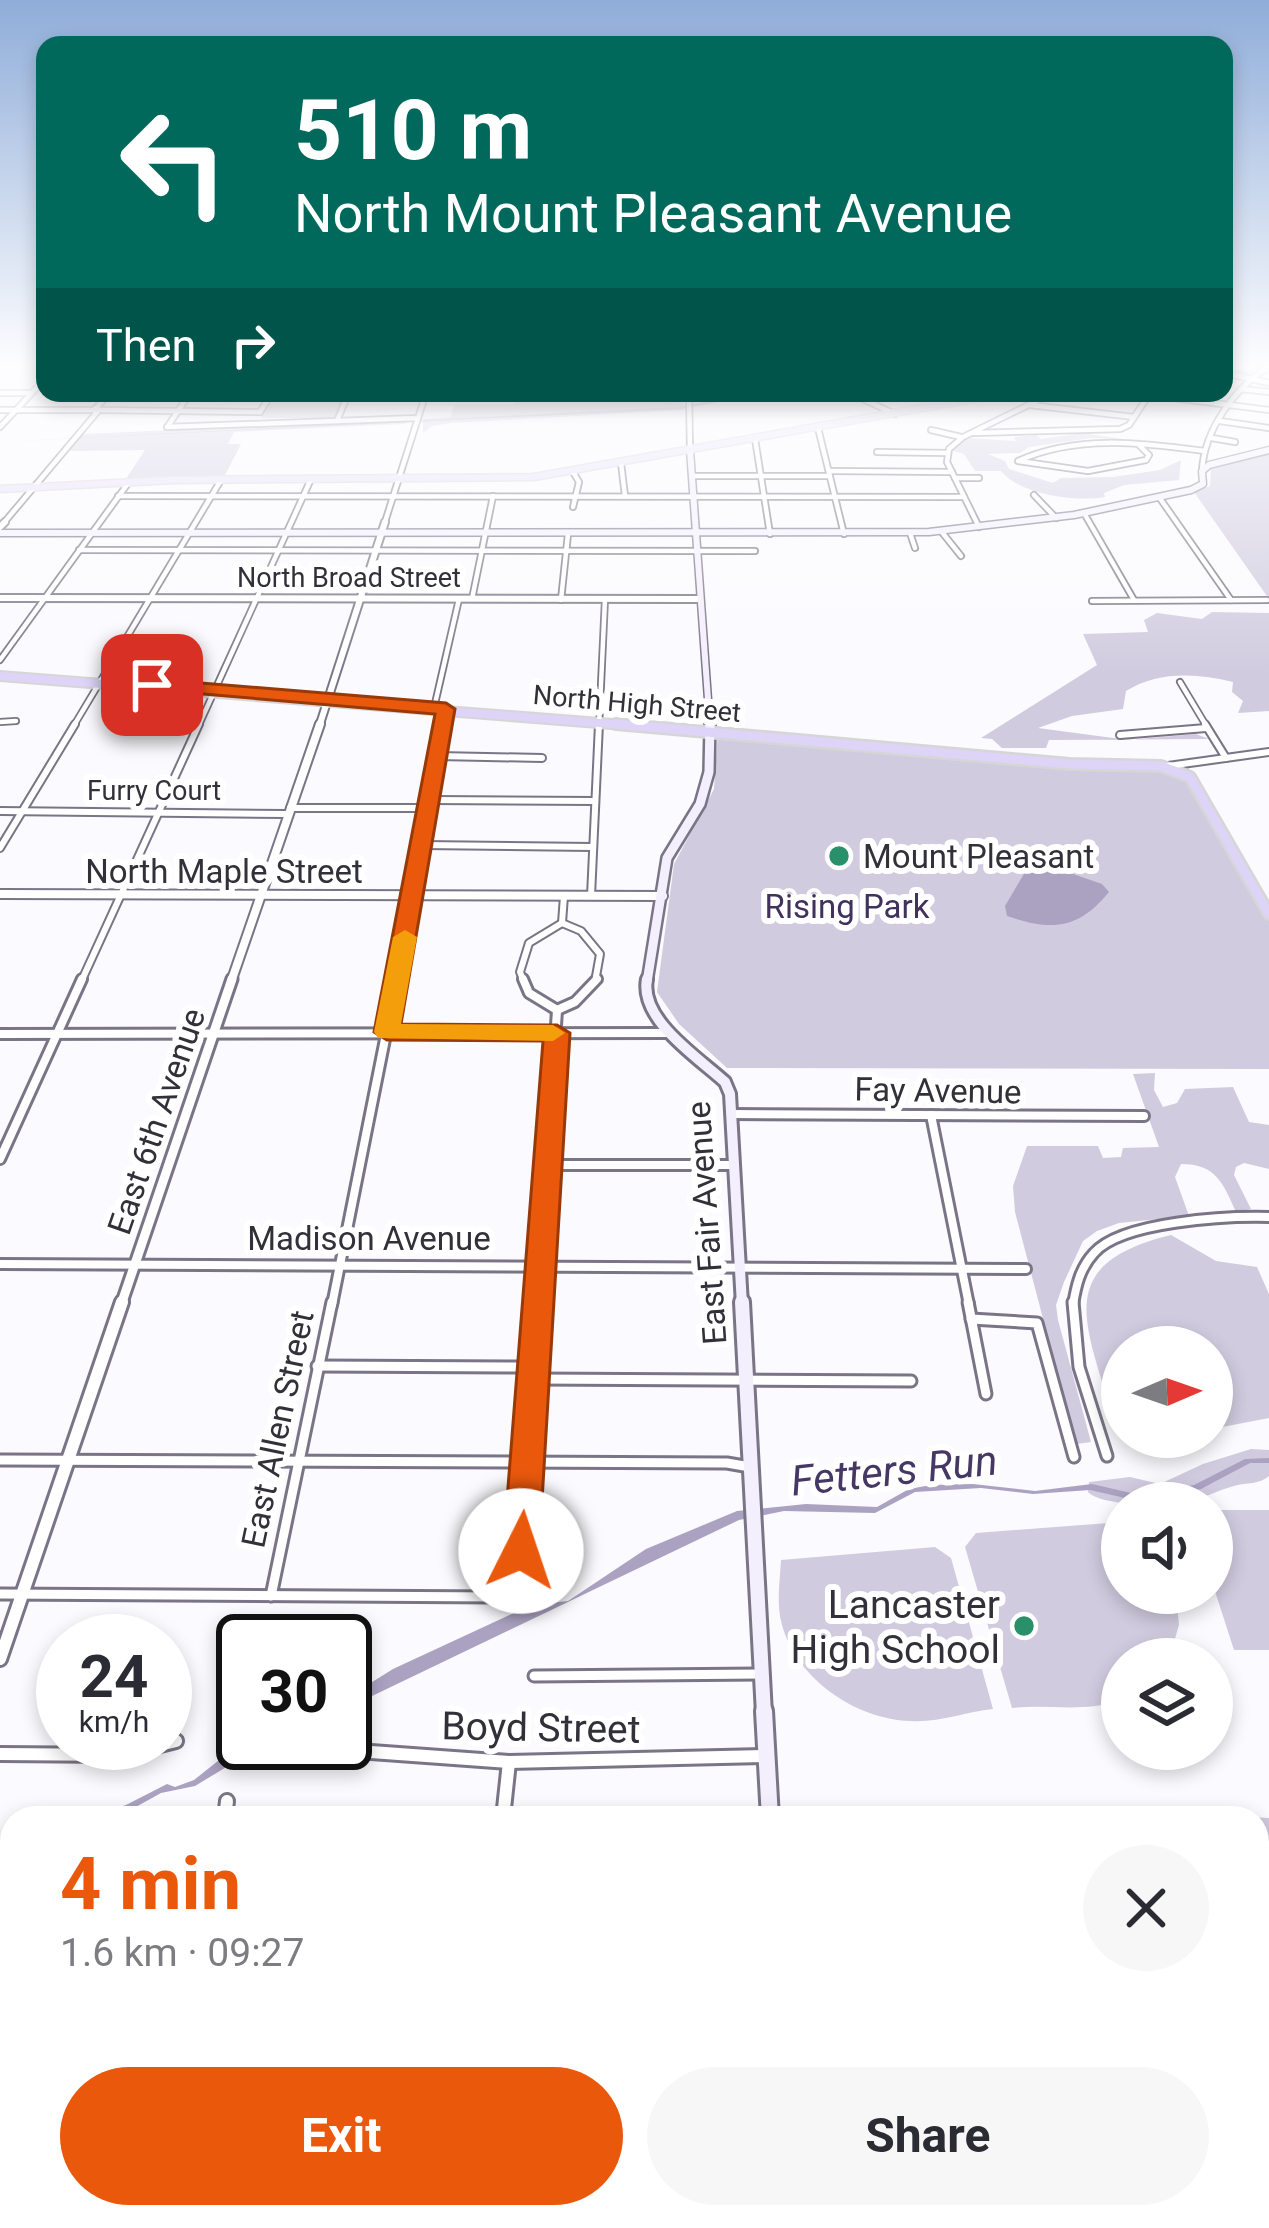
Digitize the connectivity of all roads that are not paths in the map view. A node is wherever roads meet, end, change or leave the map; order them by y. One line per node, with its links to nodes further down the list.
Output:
1 (50, 467): 25 (street)
2 (402, 467): 22 (street, East 6th Avenue)
3 (600, 467): 14 (main road)
4 (625, 467): 34 (street)
5 (691, 467): 17 (main road, East Fair Avenue)
6 (760, 467): 18 (street)
7 (828, 467): 15 (street)
8 (952, 467): 16 (street)
9 (1063, 467): 10 (street)
10 (1112, 467)
11 (1202, 467): 13 (street)
12 (1208, 467): 13 (main road)
13 (1202, 471): 39 (main road)
14 (573, 472): 23 (main road); 33 (street)
15 (830, 474): 16 (street); 18 (street); 37 (street)
16 (954, 475): 19 (street); 38 (street)
17 (692, 476): 18 (street); 35 (main road, East Fair Avenue)
18 (761, 476): 36 (street)
19 (979, 478)
20 (221, 479): 21 (main road); 24 (main road); 29 (street)
21 (311, 479): 22 (main road); 30 (street)
22 (398, 479): 23 (main road); 31 (street, East 6th Avenue)
23 (488, 479): 32 (street)
24 (129, 482): 25 (main road); 28 (street)
25 (34, 487): 26 (main road); 44 (street)
26 (0, 489)
27 (1034, 494): 42 (street)
28 (118, 496): 29 (street); 46 (street)
29 (212, 496): 30 (street); 47 (street)
30 (304, 496): 31 (street); 48 (street)
31 (393, 496): 32 (street); 49 (street, East 6th Avenue)
32 (489, 496): 33 (street); 50 (street)
33 (576, 496): 34 (street); 40 (street)
34 (625, 496): 35 (street)
35 (693, 496): 36 (street); 52 (main road, East Fair Avenue)
36 (764, 496): 37 (street); 54 (street)
37 (835, 496): 38 (street); 55 (street)
38 (964, 496): 43 (street)
39 (1160, 497): 41 (main road); 79 (street)
40 (573, 506)
41 (1084, 514): 42 (main road); 78 (street)
42 (1056, 518): 43 (main road)
43 (979, 526): 45 (main road)
44 (0, 530): 46 (main road)
45 (941, 531): 53 (main road); 65 (street)
46 (92, 533): 47 (main road); 57 (street)
47 (192, 533): 48 (main road); 58 (street)
48 (286, 533): 49 (main road); 59 (street)
49 (380, 533): 50 (main road); 60 (street, East 6th Avenue)
50 (486, 533): 51 (main road); 62 (street)
51 (568, 533): 52 (main road); 63 (street)
52 (694, 533): 54 (main road); 64 (main road, East Fair Avenue)
53 (910, 533): 55 (main road); 56 (street)
54 (770, 534): 55 (main road)
55 (844, 534)
56 (915, 548)
57 (79, 550): 58 (street); 67 (street)
58 (182, 550): 59 (street); 68 (street)
59 (279, 550): 60 (street); 69 (street)
60 (375, 550): 62 (street); 70 (street, East 6th Avenue)
61 (754, 550): 64 (street)
62 (483, 551): 63 (street); 72 (street)
63 (566, 551): 64 (street); 75 (street)
64 (695, 552): 74 (main road, East Fair Avenue)
65 (961, 556)
66 (0, 598): 67 (street, North Broad Street)
67 (45, 598): 68 (street, North Broad Street); 80 (street)
68 (150, 599): 69 (street, North Broad Street); 82 (street)
69 (257, 599): 70 (street, North Broad Street); 84 (street)
70 (358, 599): 71 (street, North Broad Street); 85 (street, East 6th Avenue)
71 (459, 599): 72 (street, North Broad Street); 86 (street, East Allen Street)
72 (472, 599): 75 (street, North Broad Street)
73 (605, 599): 74 (street, North Broad Street); 75 (street, North Broad Street); 89 (street)
74 (699, 599): 91 (main road, East Fair Avenue)
75 (561, 600)
76 (1267, 600): 79 (street)
77 (1093, 601): 78 (street)
78 (1134, 601): 79 (street)
79 (1232, 601)
80 (0, 660)
81 (0, 676): 82 (highway, North High Street)
82 (98, 681): 84 (highway, North High Street); 102 (street)
83 (1180, 682): 90 (street)
84 (215, 690): 85 (highway, North High Street); 103 (street)
85 (327, 699): 86 (highway, North High Street); 101 (street, East 6th Avenue)
86 (440, 708): 89 (highway, North High Street); 94 (street, East Allen Street)
87 (0, 722): 88 (street)
88 (16, 722)
89 (598, 722): 91 (highway, North High Street); 98 (street)
90 (1206, 728): 92 (street); 96 (street)
91 (710, 731): 97 (highway, North High Street); 113 (main road, East Fair Avenue)
92 (1120, 735)
93 (1269, 752): 96 (street, North High Street)
94 (438, 756): 95 (street); 99 (street, East Allen Street)
95 (542, 758)
96 (1226, 758): 97 (street, North High Street)
97 (1166, 767): 114 (highway)
98 (594, 801): 99 (street, Furry Court); 106 (street)
99 (430, 804): 101 (street, Furry Court); 104 (street, East Allen Street)
100 (0, 811): 102 (street, Furry Court)
101 (287, 811): 103 (street, Furry Court); 109 (street, East 6th Avenue)
102 (21, 812): 103 (street, Furry Court); 105 (street)
103 (158, 812): 108 (street)
104 (422, 845): 106 (street); 110 (street, East Allen Street)
105 (0, 848)
106 (592, 848): 112 (street)
107 (0, 894): 108 (street, North Maple Street)
108 (120, 895): 109 (street, North Maple Street); 117 (street)
109 (261, 895): 110 (street, North Maple Street); 118 (street, East 6th Avenue)
110 (413, 896): 111 (street, North Maple Street); 119 (street, East Allen Street)
111 (564, 896): 112 (street, North Maple Street); 115 (street)
112 (591, 896): 113 (street, North Maple Street)
113 (663, 896): 121 (main road, East Fair Avenue)
114 (1269, 914)
115 (562, 923): 116 (street); 116 (street)
116 (557, 1010): 120 (street)
117 (57, 1032): 118 (street); 122 (street); 126 (street)
118 (215, 1032): 119 (street); 131 (street, East 6th Avenue)
119 (387, 1032): 120 (street); 132 (street, East Allen Street)
120 (557, 1033): 121 (street); 127 (street)
121 (670, 1033): 123 (main road, East Fair Avenue)
122 (0, 1034)
123 (731, 1114): 124 (street, Fay Avenue); 128 (main road, East Fair Avenue)
124 (931, 1115): 125 (street, Fay Avenue); 135 (street)
125 (1144, 1116)
126 (0, 1159)
127 (547, 1165): 128 (street); 133 (street)
128 (734, 1165): 134 (main road, East Fair Avenue)
129 (1269, 1216): 143 (street)
130 (0, 1264): 131 (street, Madison Avenue)
131 (136, 1265): 132 (street, Madison Avenue); 146 (street, East 6th Avenue)
132 (338, 1265): 133 (street, Madison Avenue); 138 (street, East Allen Street)
133 (540, 1266): 134 (street, Madison Avenue); 139 (street)
134 (740, 1267): 135 (street, Madison Avenue); 140 (main road, East Fair Avenue)
135 (961, 1268): 136 (street, Madison Avenue); 137 (street)
136 (1026, 1269)
137 (971, 1319): 142 (street); 144 (street)
138 (317, 1366): 139 (street); 147 (street, East Allen Street)
139 (534, 1373): 140 (street); 148 (street)
140 (746, 1380): 141 (street); 149 (main road, East Fair Avenue)
141 (910, 1381)
142 (986, 1394)
143 (1101, 1434)
144 (1074, 1456)
145 (0, 1460): 146 (street)
146 (68, 1461): 147 (street); 151 (street, East 6th Avenue)
147 (297, 1462): 148 (street); 152 (street, East Allen Street)
148 (528, 1463): 149 (street); 152 (street)
149 (750, 1468): 154 (main road, East Fair Avenue)
150 (0, 1594): 151 (street)
151 (22, 1594): 152 (street); 153 (street, East 6th Avenue)
152 (271, 1595)
153 (0, 1659)
154 (762, 1674): 155 (street); 159 (main road, East Fair Avenue)
155 (534, 1676)
156 (372, 1752): 160 (street, Boyd Street)
157 (0, 1754): 158 (street)
158 (36, 1754)
159 (766, 1756): 160 (street, Boyd Street); 164 (main road, East Fair Avenue)
160 (509, 1762): 163 (street)
161 (227, 1801): 162 (street)
162 (226, 1806)
163 (504, 1806)
164 (769, 1806)

